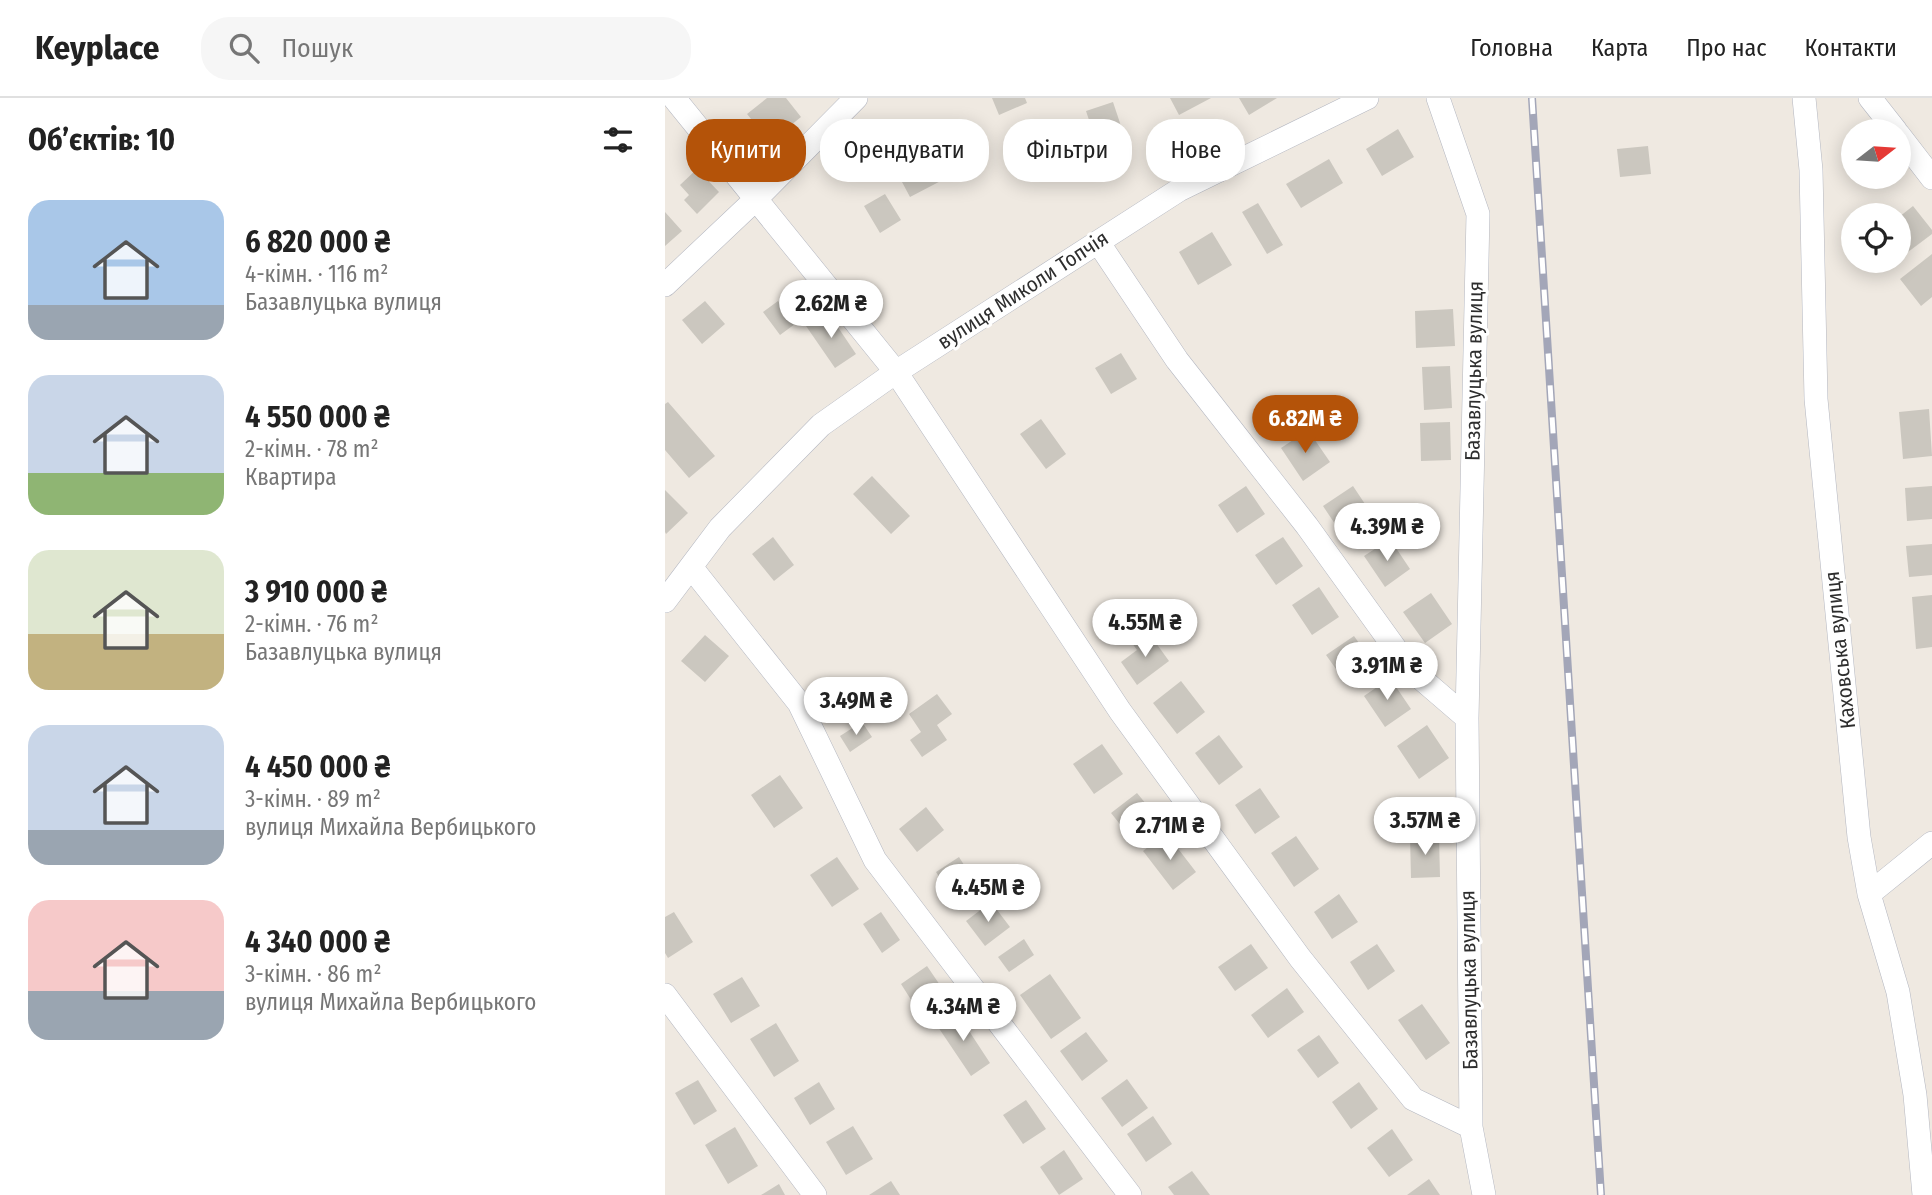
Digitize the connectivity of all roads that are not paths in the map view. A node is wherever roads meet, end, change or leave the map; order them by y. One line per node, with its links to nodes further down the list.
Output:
1 (674, 98): 10 (street)
2 (856, 98): 10 (street)
3 (1367, 98): 11 (street, вулиця Миколи Топчія)
4 (1439, 98): 16 (street, Базавлуцька вулиця)
5 (1804, 98): 18 (street, Каховська вулиця)
6 (1870, 98): 7 (street)
7 (1886, 119)
8 (1911, 151): 9 (street)
9 (1932, 178)
10 (756, 199): 12 (street); 13 (street)
11 (1098, 242): 13 (street, вулиця Миколи Топчія); 16 (street)
12 (665, 285)
13 (896, 372): 14 (street, вулиця Миколи Топчія); 20 (street)
14 (691, 567): 15 (street, вулиця Миколи Топчія); 23 (street)
15 (665, 601)
16 (1467, 718): 20 (street, Базавлуцька вулиця)
17 (1932, 843): 18 (street)
18 (1869, 894): 21 (street, Каховська вулиця)
19 (665, 995): 22 (street)
20 (1471, 1127): 24 (street, Базавлуцька вулиця)
21 (1927, 1186)
22 (815, 1195)
23 (1130, 1195)
24 (1484, 1195)

